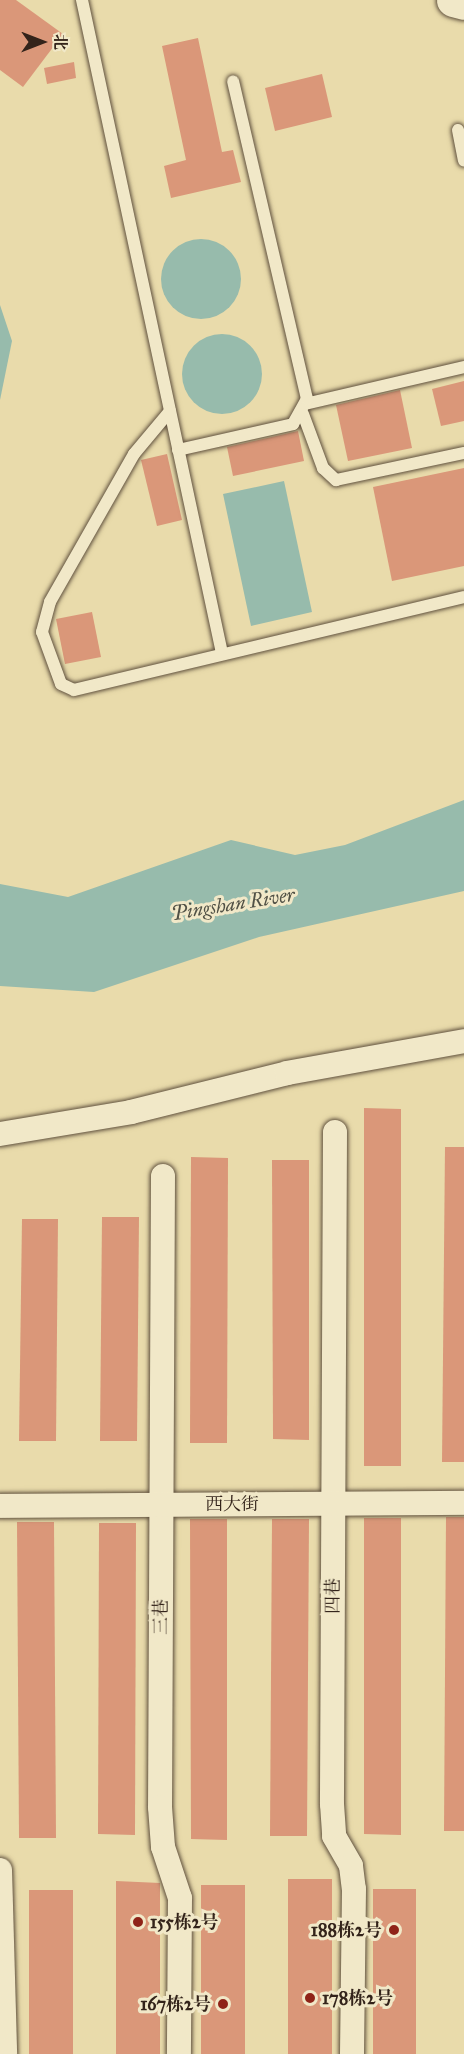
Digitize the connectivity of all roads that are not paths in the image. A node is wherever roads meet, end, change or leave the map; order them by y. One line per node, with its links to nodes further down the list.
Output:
1 (82, 0): 9 (lane)
2 (453, 0): 3 (street)
3 (464, 3)
4 (233, 81): 8 (lane)
5 (458, 130): 6 (lane)
6 (464, 160)
7 (464, 367): 8 (lane)
8 (304, 409): 10 (lane); 11 (lane)
9 (170, 411): 10 (lane); 13 (lane)
10 (178, 450): 13 (lane)
11 (464, 453)
12 (464, 597): 13 (lane)
13 (222, 653)
14 (464, 1041): 16 (street)
15 (335, 1132): 18 (street, 四巷)
16 (0, 1134)
17 (163, 1176): 20 (street, 三巷)
18 (333, 1503): 19 (street, 西大街); 20 (street, 西大街); 25 (street, 四巷)
19 (464, 1503)
20 (161, 1505): 21 (street, 西大街); 24 (street, 三巷)
21 (0, 1506)
22 (0, 1870): 23 (street)
23 (5, 2054)
24 (179, 2054)
25 (352, 2054)

